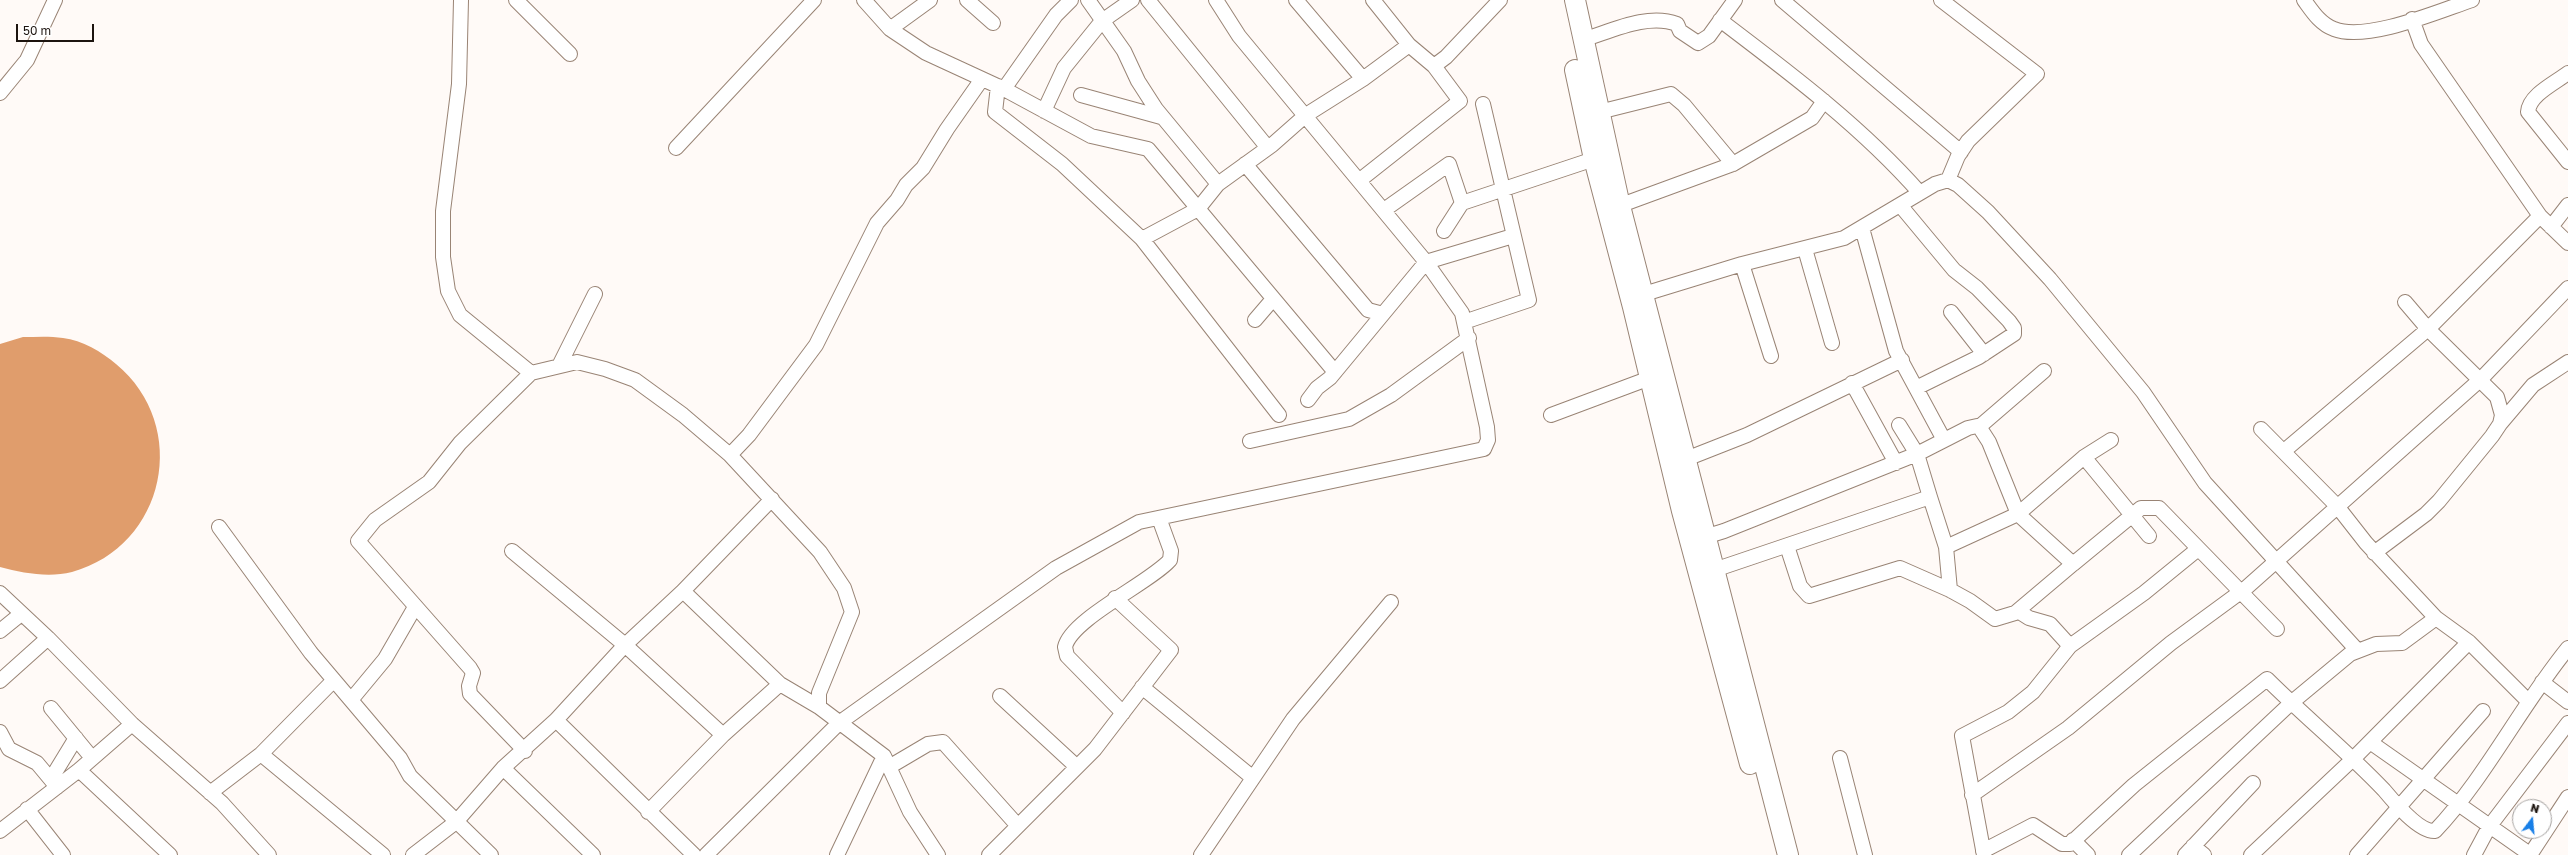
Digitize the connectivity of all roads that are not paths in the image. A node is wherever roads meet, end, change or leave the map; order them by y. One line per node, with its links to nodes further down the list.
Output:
1 (55, 0): 36 (street)
2 (461, 0): 91 (street)
3 (516, 0): 30 (street)
4 (814, 0): 44 (street)
5 (864, 0): 27 (street)
6 (930, 0): 27 (street)
7 (967, 0): 25 (street)
8 (1088, 0): 24 (street)
9 (1132, 0): 24 (street)
10 (1148, 0): 45 (street)
11 (1216, 0): 42 (street)
12 (1296, 0): 34 (street)
13 (1373, 0): 29 (street)
14 (1500, 0): 31 (street)
15 (1561, 0): 48 (highway)
16 (1575, 0): 28 (highway)
17 (1735, 0): 23 (street)
18 (1782, 0): 46 (street)
19 (1941, 0): 46 (street)
20 (2304, 0): 26 (street)
21 (2472, 0): 26 (street)
22 (1067, 1): 35 (street)
23 (1720, 20): 28 (street); 38 (street)
24 (1102, 21): 40 (street); 43 (street)
25 (993, 23)
26 (2414, 27): 62 (street)
27 (890, 28): 33 (street)
28 (1582, 40): 41 (highway)
29 (1409, 46): 31 (street); 34 (street)
30 (570, 54)
31 (1434, 66): 51 (street)
32 (2568, 73): 47 (street)
33 (982, 79): 35 (street); 108 (street)
34 (1363, 79): 42 (street)
35 (1001, 88): 40 (street); 67 (street)
36 (0, 93)
37 (1081, 95): 43 (street)
38 (1824, 101): 50 (street); 55 (street)
39 (1483, 104): 54 (street)
40 (1044, 111): 59 (street)
41 (1599, 112): 50 (street); 60 (highway)
42 (1306, 115): 45 (street); 51 (street)
43 (1161, 117): 53 (street)
44 (676, 148)
45 (1268, 148): 49 (street)
46 (1961, 152): 52 (street)
47 (2567, 158)
48 (1594, 159): 54 (street); 60 (highway)
49 (1245, 164): 53 (street); 78 (street)
50 (1733, 164): 60 (street)
51 (1360, 180): 61 (street)
52 (1948, 180): 55 (street); 126 (street)
53 (1218, 184): 59 (street)
54 (1501, 188): 56 (street); 66 (street)
55 (1920, 193): 57 (street)
56 (1462, 203): 61 (street); 65 (street)
57 (1900, 205): 64 (street); 84 (street)
58 (2568, 205): 63 (street)
59 (1198, 208): 67 (street); 75 (street)
60 (1613, 208): 74 (highway); 92 (highway)
61 (1384, 210): 70 (street)
62 (2540, 216): 63 (street); 81 (street)
63 (2551, 227): 68 (street)
64 (1862, 228): 69 (street); 86 (street)
65 (1444, 231)
66 (1513, 236): 70 (street); 80 (street)
67 (1142, 239): 97 (street)
68 (2568, 244)
69 (1805, 248): 71 (street); 83 (street)
70 (1426, 262): 78 (street); 80 (street)
71 (1742, 264): 74 (street); 85 (street)
72 (2568, 288): 93 (street)
73 (595, 294): 88 (street)
74 (1644, 294): 110 (highway)
75 (1273, 299): 79 (street); 90 (street)
76 (2405, 302): 81 (street)
77 (1951, 312): 84 (street)
78 (1383, 314): 90 (street)
79 (1255, 320)
80 (1464, 322): 82 (street)
81 (2428, 329): 93 (street); 106 (street)
82 (1469, 338): 105 (street); 117 (street)
83 (1832, 343)
84 (1984, 354): 95 (street)
85 (1771, 356)
86 (1902, 360): 94 (street); 95 (street)
87 (2568, 362): 99 (street)
88 (560, 364): 91 (street); 108 (street)
89 (2044, 371): 101 (street)
90 (1335, 372): 96 (street)
91 (531, 373): 135 (street)
92 (1650, 378): 98 (street); 120 (highway)
93 (2481, 379): 99 (street); 114 (street)
94 (1852, 383): 110 (street); 111 (street)
95 (1916, 388): 103 (street)
96 (1308, 400)
97 (1279, 415)
98 (1551, 415)
99 (2500, 424): 125 (street)
100 (1899, 425): 107 (street)
101 (1979, 427): 103 (street); 115 (street)
102 (2261, 429): 106 (street)
103 (1944, 440): 107 (street)
104 (2111, 440): 109 (street)
105 (1250, 442)
106 (2284, 451): 114 (street)
107 (1917, 454): 111 (street); 112 (street)
108 (730, 455): 113 (street)
109 (2084, 457): 115 (street); 116 (street)
110 (1686, 459): 120 (highway)
111 (1896, 463): 120 (street)
112 (1930, 497): 121 (street); 122 (street)
113 (772, 499): 130 (street); 157 (street)
114 (2337, 506): 125 (street); 126 (street)
115 (2018, 514): 122 (street); 127 (street)
116 (2132, 515): 119 (street); 123 (street); 127 (street)
117 (1159, 518): 133 (street); 162 (street)
118 (219, 527): 147 (street)
119 (2149, 536)
120 (1697, 539): 128 (highway); 209 (highway)
121 (1788, 546): 128 (street); 129 (street)
122 (1946, 547): 129 (street)
123 (2198, 549): 131 (street); 144 (street)
124 (512, 551): 143 (street)
125 (2374, 552): 138 (street)
126 (2275, 562): 131 (street); 146 (street)
127 (2073, 564): 136 (street)
128 (1714, 570): 210 (highway)
129 (1950, 590): 136 (street)
130 (683, 591): 143 (street); 150 (street)
131 (2241, 591): 139 (street); 183 (street)
132 (0, 594): 137 (street)
133 (1115, 598): 151 (street); 160 (street)
134 (1392, 602): 178 (street)
135 (415, 607): 153 (street); 169 (street)
136 (2018, 610): 144 (street)
137 (21, 614): 140 (street); 141 (street)
138 (2436, 618): 142 (street); 146 (street)
139 (2278, 628)
140 (0, 631)
141 (48, 638): 148 (street); 164 (street)
142 (2469, 642): 154 (street); 168 (street)
143 (625, 645): 161 (street); 166 (street)
144 (2070, 646): 183 (street)
145 (2568, 648): 149 (street)
146 (2357, 650): 156 (street)
147 (334, 680): 153 (street); 170 (street)
148 (0, 681)
149 (2542, 682): 154 (street); 155 (street)
150 (780, 684): 157 (street); 166 (street)
151 (1142, 687): 160 (street); 178 (street)
152 (1000, 696): 175 (street)
153 (350, 700): 189 (street)
154 (2528, 701): 185 (street)
155 (2568, 702)
156 (2291, 703): 173 (street); 193 (street); 213 (street)
157 (819, 707): 162 (street)
158 (51, 708): 167 (street)
159 (2483, 710): 179 (street)
160 (1123, 713): 175 (street)
161 (556, 720): 169 (street); 188 (street)
162 (839, 723): 174 (street); 204 (street)
163 (2568, 723): 191 (street)
164 (132, 724): 171 (street); 182 (street)
165 (0, 732): 180 (street)
166 (723, 735): 188 (street)
167 (76, 738): 171 (street); 180 (street)
168 (2370, 742): 173 (street); 179 (street)
169 (525, 751): 176 (street)
170 (261, 754): 182 (street); 199 (street)
171 (92, 758): 177 (street)
172 (1840, 758): 211 (street)
173 (2354, 758): 186 (street); 215 (street)
174 (887, 762): 190 (street); 205 (street); 206 (street)
175 (1077, 767): 190 (street)
176 (503, 768): 189 (street); 202 (street)
177 (79, 770): 180 (street); 197 (street)
178 (1253, 778): 208 (street)
179 (2422, 781): 185 (street); 186 (street)
180 (54, 783): 187 (street)
181 (2253, 783): 194 (street)
182 (210, 793): 198 (street)
183 (1972, 795): 195 (street)
184 (2568, 797): 218 (street)
185 (2459, 805): 186 (street); 191 (street)
186 (2399, 807): 216 (street)
187 (28, 809): 192 (street); 196 (street)
188 (648, 812): 203 (street)
189 (456, 822): 200 (street); 201 (street)
190 (1018, 826): 207 (street)
191 (2489, 827): 217 (street); 218 (street)
192 (0, 831)
193 (2073, 840): 195 (street); 212 (street)
194 (2189, 850): 214 (street)
195 (1984, 853)
196 (62, 855)
197 (170, 855)
198 (270, 855)
199 (383, 855)
200 (413, 855)
201 (491, 855)
202 (593, 855)
203 (694, 855)
204 (706, 855)
205 (836, 855)
206 (938, 855)
207 (989, 855)
208 (1201, 855)
209 (1774, 855)
210 (1788, 855)
211 (1865, 855)
212 (2088, 855)
213 (2128, 855)
214 (2204, 855)
215 (2251, 855)
216 (2357, 855)
217 (2474, 855)
218 (2530, 855)

